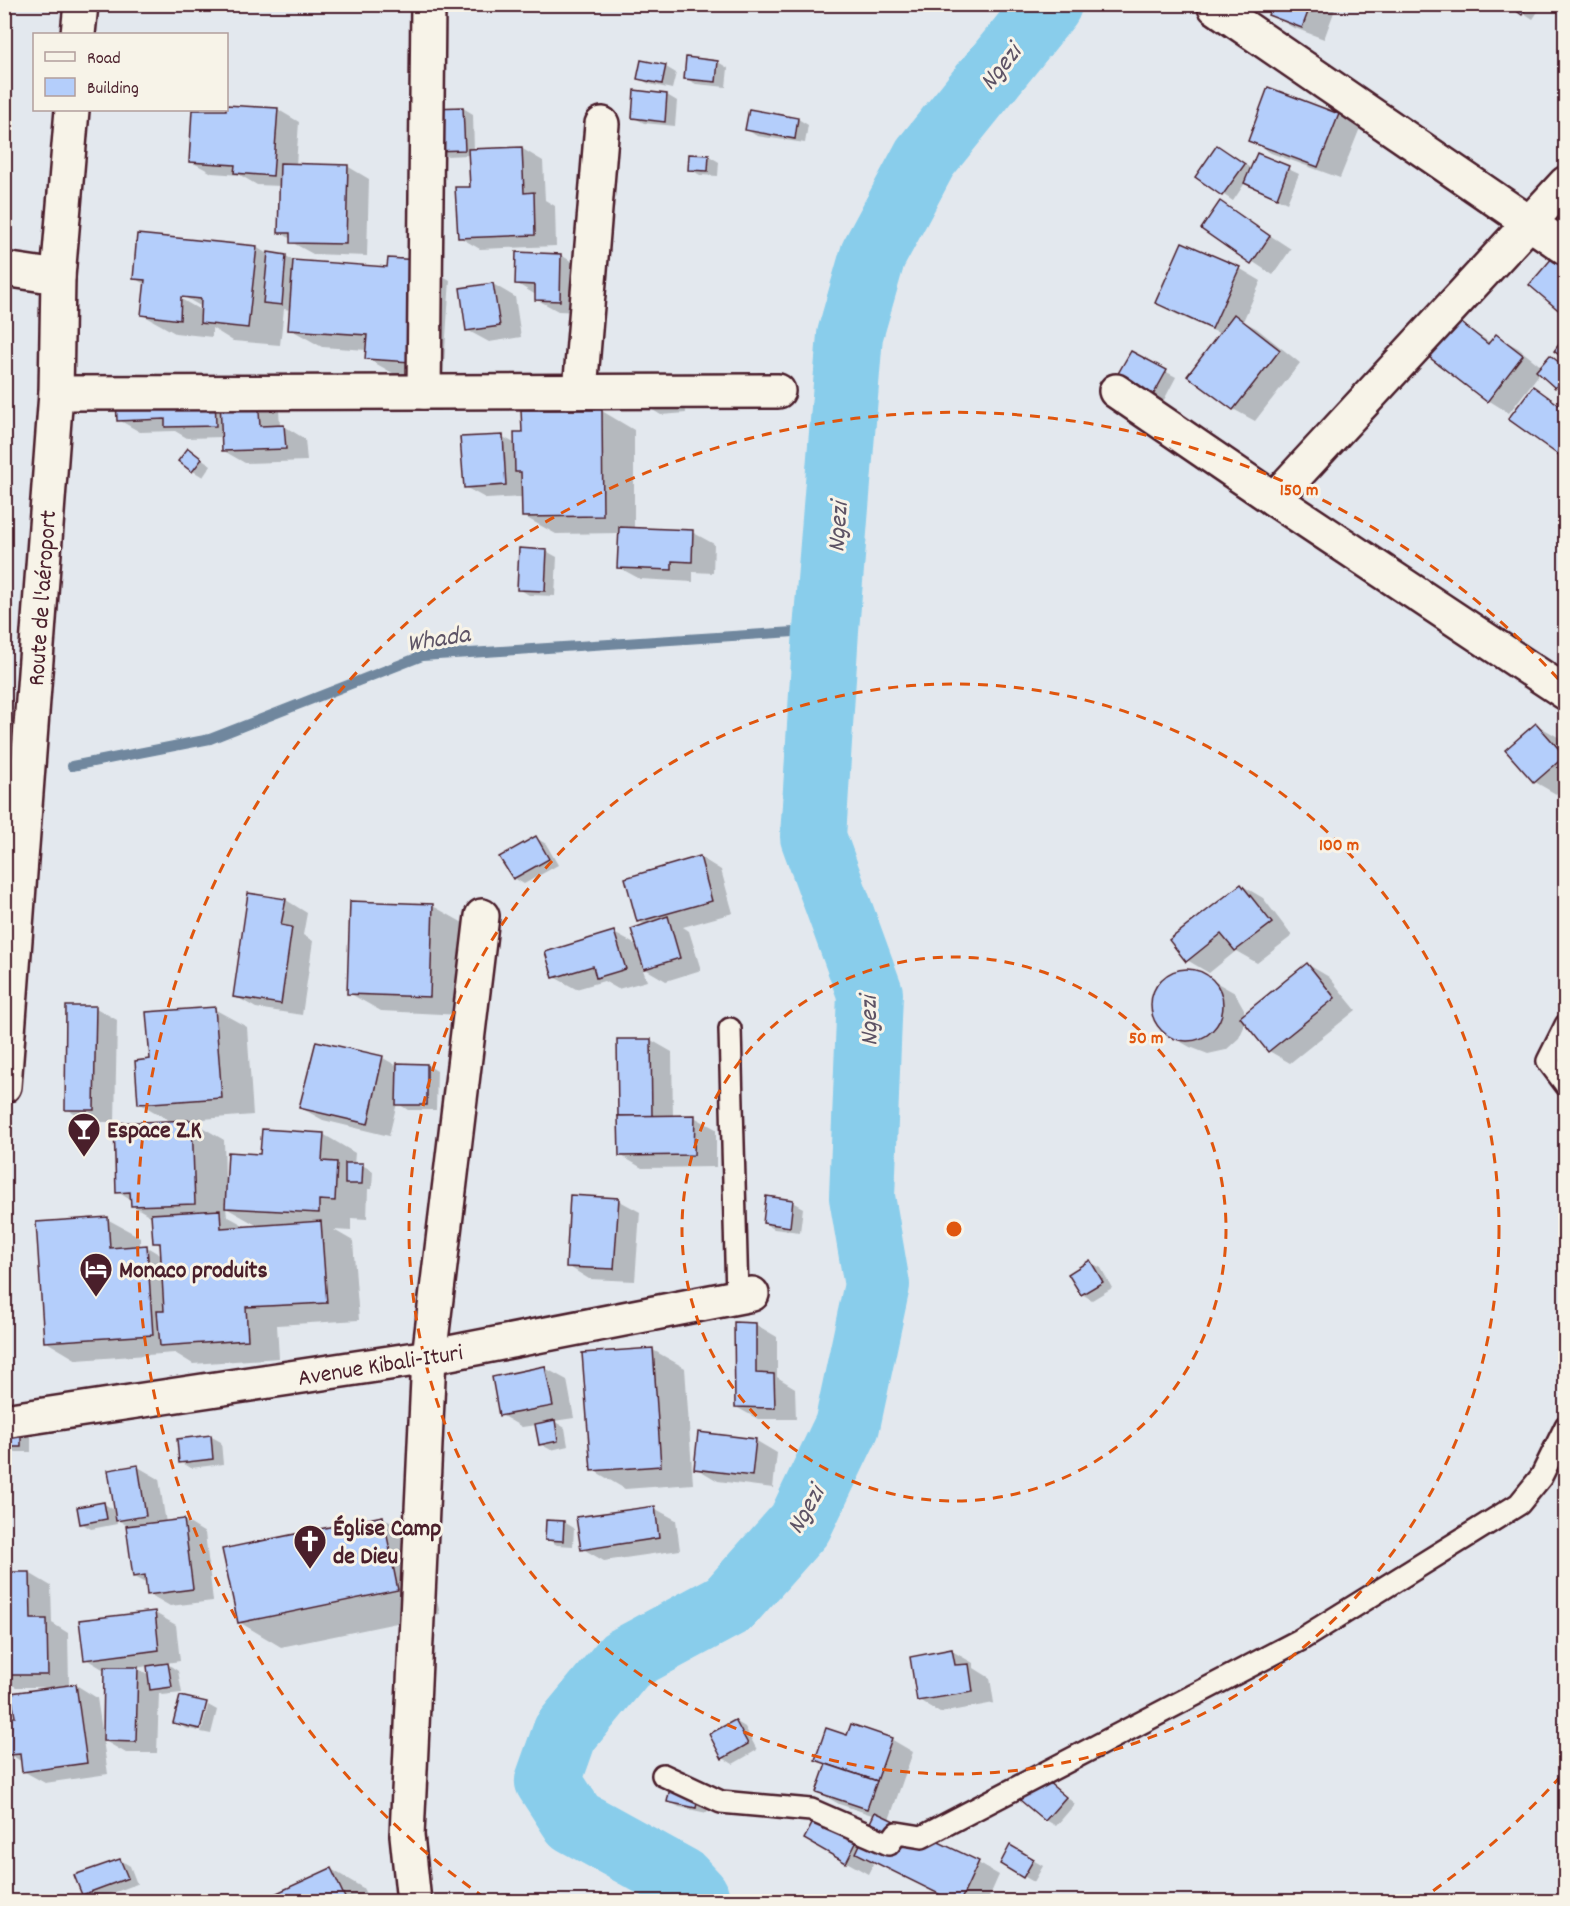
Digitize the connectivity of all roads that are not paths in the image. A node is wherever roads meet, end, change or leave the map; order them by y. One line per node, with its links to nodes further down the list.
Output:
1 (81, 4): 4 (street)
2 (428, 4): 14 (street)
3 (1215, 7): 8 (street)
4 (78, 33)
5 (72, 111): 11 (street, Route de l'aéroport)
6 (603, 124): 15 (street)
7 (1566, 183): 8 (street)
8 (1529, 222): 9 (street); 17 (street)
9 (1566, 248)
10 (4, 269): 11 (street)
11 (58, 278): 16 (street, Route de l'aéroport)
12 (778, 391): 15 (street)
13 (1116, 391): 17 (street)
14 (424, 392): 15 (street); 16 (street)
15 (580, 392)
16 (57, 393): 23 (street, Route de l'aéroport)
17 (1274, 499): 18 (street)
18 (1566, 693)
19 (482, 916): 25 (street)
20 (1566, 1025): 22 (lane)
21 (730, 1029): 24 (lane)
22 (1566, 1085)
23 (4, 1086)
24 (745, 1295): 25 (street, Avenue Kibali-Ituri)
25 (429, 1357): 26 (street, Avenue Kibali-Ituri); 29 (street)
26 (4, 1421)
27 (1566, 1426): 28 (lane)
28 (663, 1775)
29 (414, 1902)

